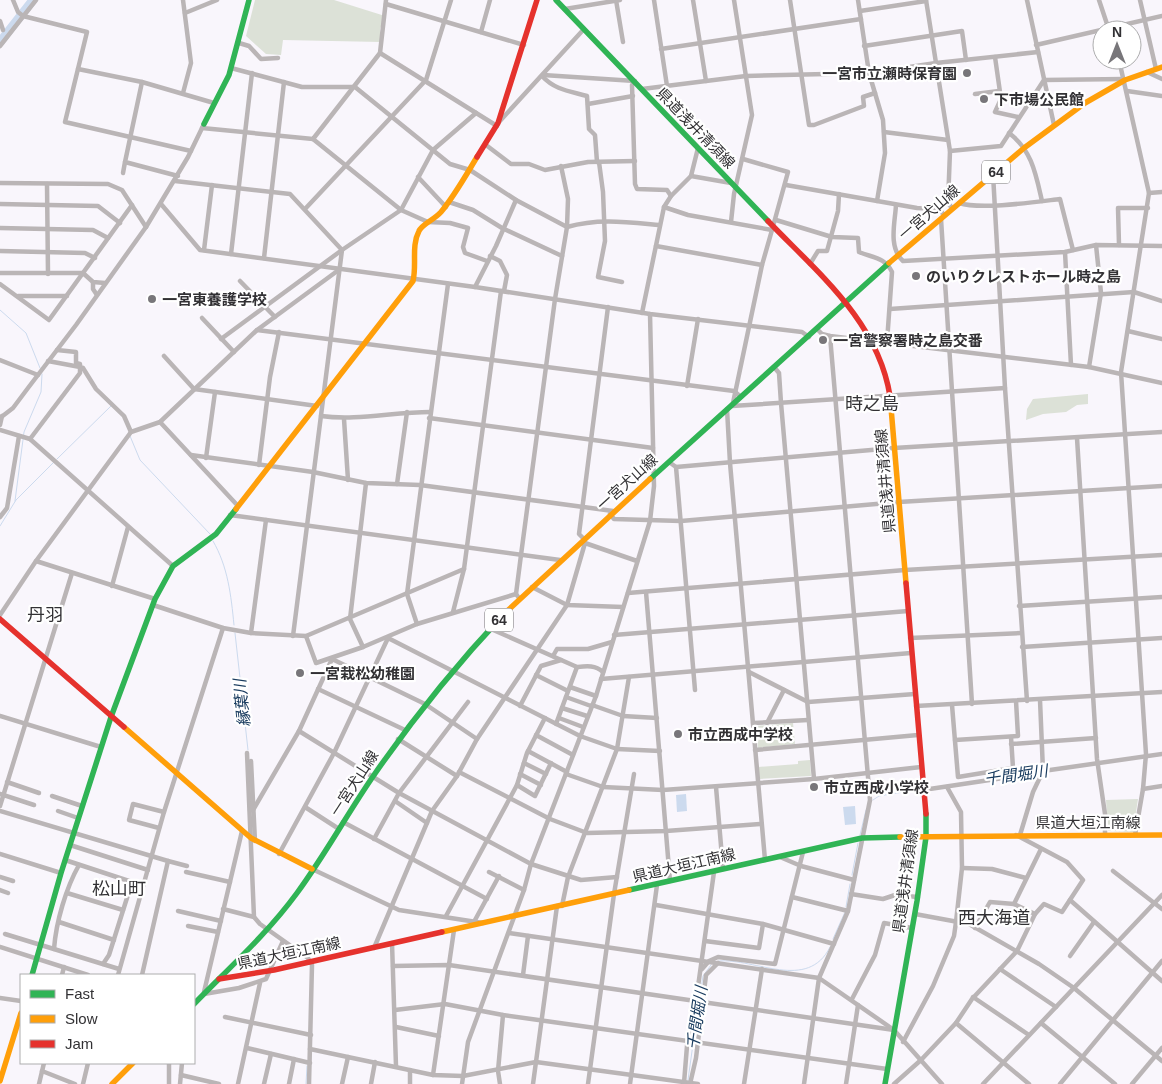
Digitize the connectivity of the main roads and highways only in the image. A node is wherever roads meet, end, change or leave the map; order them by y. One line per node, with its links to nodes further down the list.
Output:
1 (248, 0): 5 (main road)
2 (537, 0): 8 (main road)
3 (556, 0): 6 (main road, 県道浅井清須線)
4 (1159, 68): 6 (main road, 一宮犬山線 / 64)
5 (203, 126)
6 (846, 302): 10 (main road, 県道浅井清須線); 11 (main road, 一宮犬山線 / 64)
7 (0, 617): 8 (main road)
8 (111, 717): 11 (main road); 12 (main road)
9 (1162, 835): 10 (main road, 県道大垣江南線)
10 (926, 837): 13 (main road, 県道大垣江南線); 19 (main road, 県道浅井清須線)
11 (312, 869): 13 (main road, 一宮犬山線 / 64)
12 (32, 974)
13 (219, 979): 14 (main road, 一宮犬山線 / 64)
14 (195, 1003)
15 (20, 1016): 17 (main road)
16 (132, 1064): 18 (main road)
17 (0, 1081)
18 (112, 1084)
19 (885, 1084)

